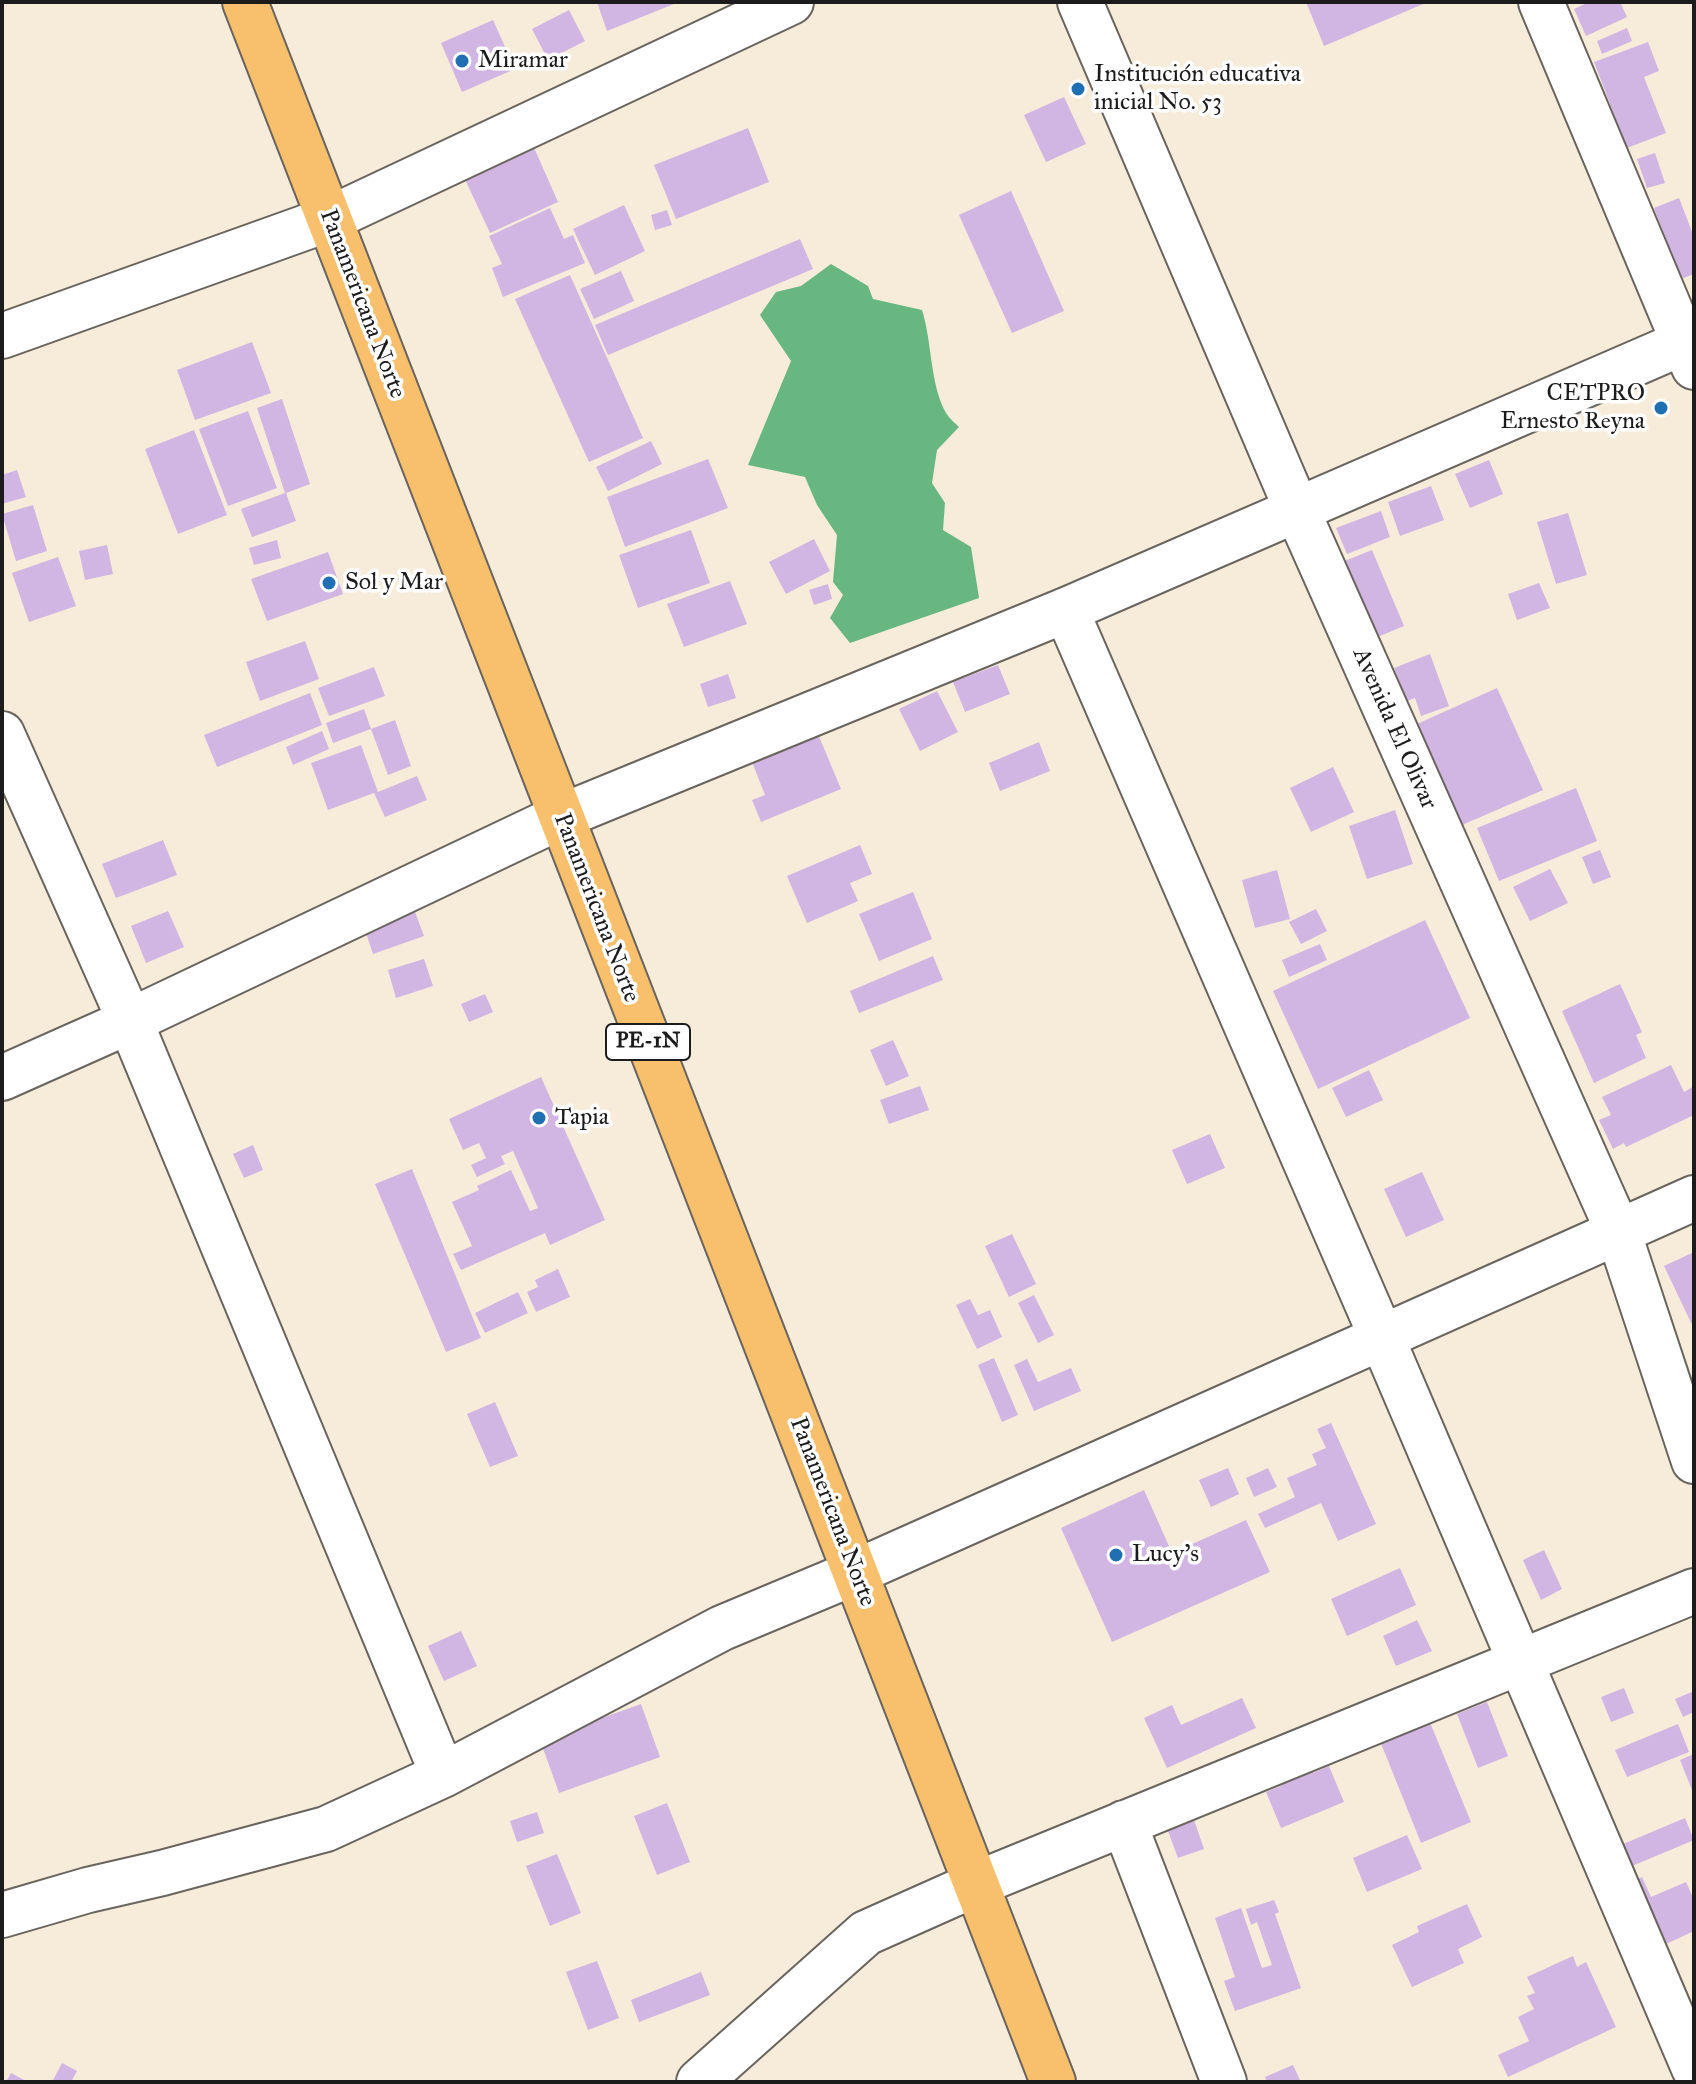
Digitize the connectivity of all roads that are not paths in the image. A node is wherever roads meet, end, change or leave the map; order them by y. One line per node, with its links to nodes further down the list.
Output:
1 (245, 2): 5 (highway, Panamericana Norte / PE-1N)
2 (1080, 2): 8 (street, Avenida El Olivar)
3 (1541, 2): 7 (street)
4 (779, 5): 5 (street)
5 (329, 219): 6 (street); 11 (highway, Panamericana Norte / PE-1N)
6 (2, 336)
7 (1690, 349): 8 (street)
8 (1297, 510): 9 (street); 15 (street, Avenida El Olivar)
9 (1066, 610): 11 (street); 16 (street)
10 (2, 734): 12 (street)
11 (560, 817): 12 (street); 18 (highway, Panamericana Norte / PE-1N)
12 (130, 1021): 13 (street); 21 (street)
13 (2, 1078)
14 (1694, 1198): 15 (street)
15 (1618, 1231): 16 (street); 17 (street, Avenida El Olivar)
16 (1382, 1338): 18 (street); 20 (street)
17 (1694, 1461)
18 (856, 1572): 21 (street); 23 (highway, Panamericana Norte / PE-1N)
19 (1694, 1591): 20 (street)
20 (1521, 1661): 22 (street); 25 (street)
21 (443, 1775): 24 (street)
22 (1124, 1823): 23 (street); 28 (street)
23 (976, 1884): 26 (street); 27 (highway, Panamericana Norte / PE-1N)
24 (2, 1915)
25 (1694, 2068)
26 (699, 2082)
27 (1053, 2082)
28 (1224, 2082)

